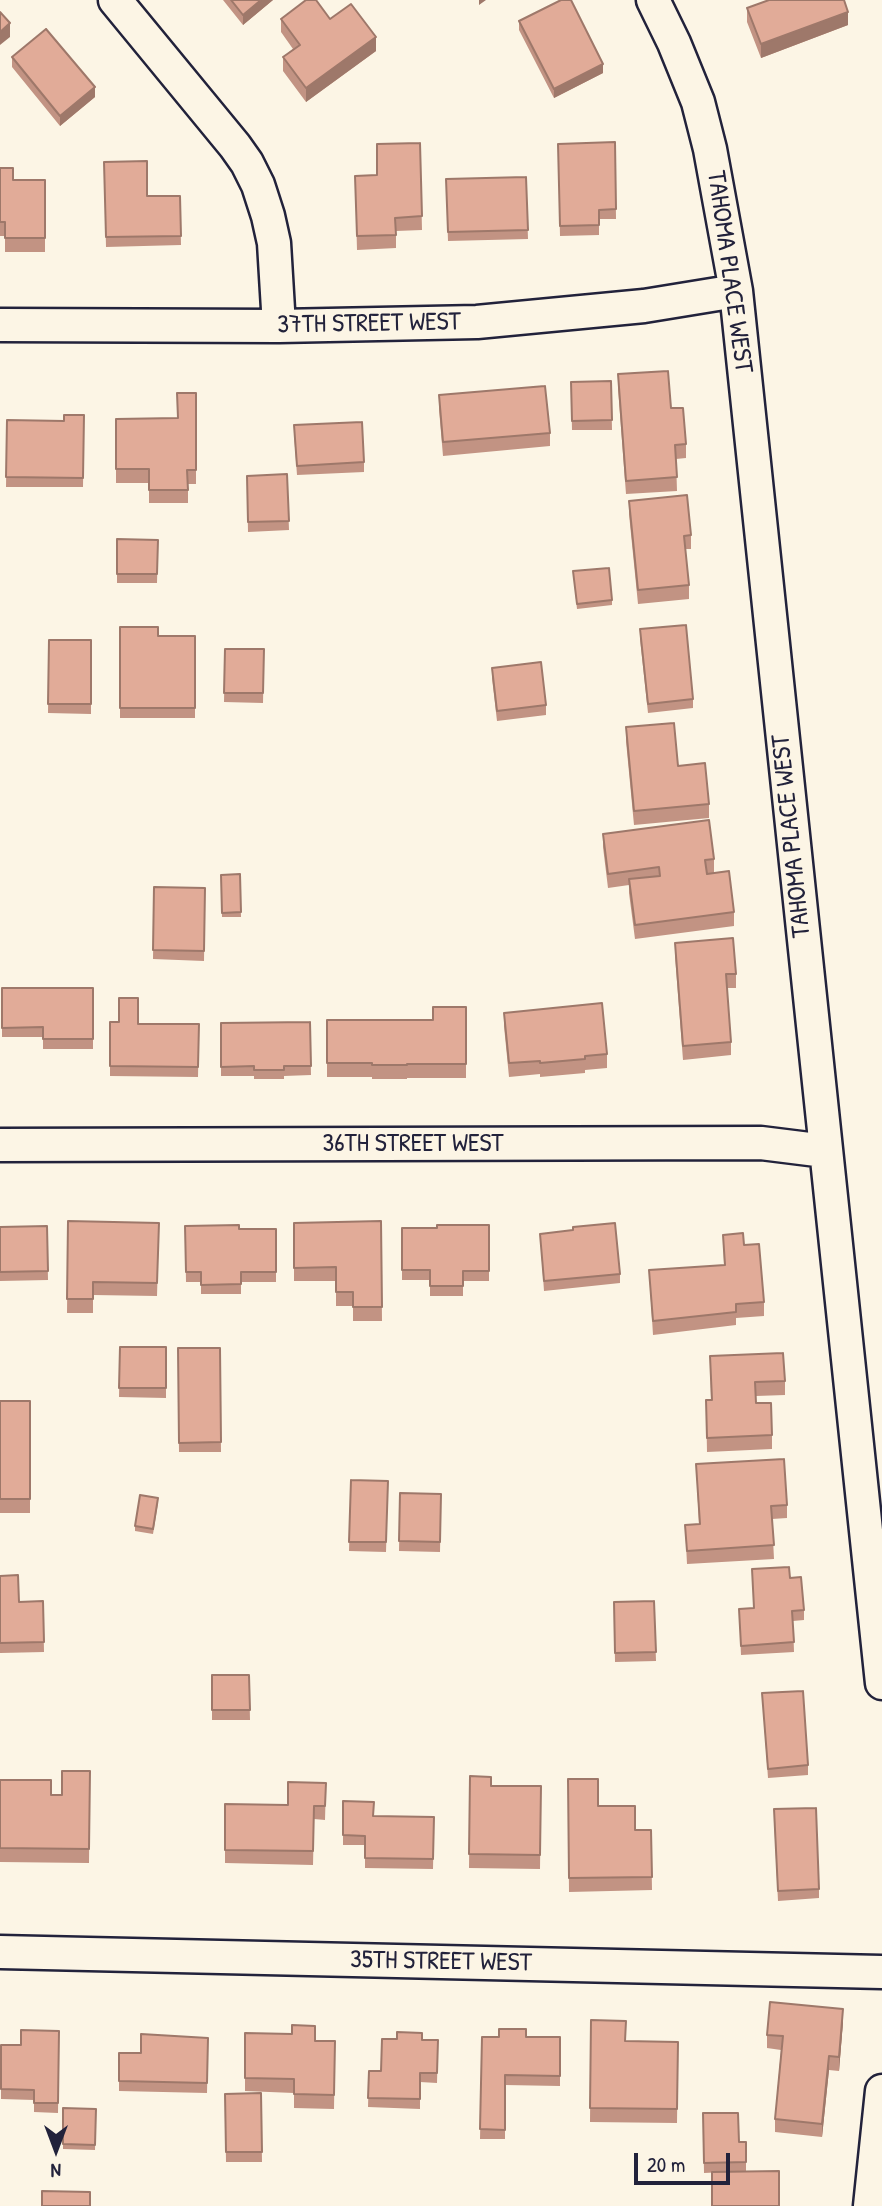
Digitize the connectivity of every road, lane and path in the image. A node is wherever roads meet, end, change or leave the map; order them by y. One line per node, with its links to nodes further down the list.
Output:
1 (115, 0): 5 (street)
2 (653, 0): 3 (street, TAHOMA PLACE WEST)
3 (736, 291): 5 (street, 37TH STREET WEST); 7 (street, TAHOMA PLACE WEST)
4 (0, 325): 5 (street, 37TH STREET WEST)
5 (279, 326)
6 (0, 1145): 7 (street, 36TH STREET WEST)
7 (825, 1151): 8 (street, TAHOMA PLACE WEST)
8 (882, 1683)
9 (0, 1952): 10 (street, 35TH STREET WEST)
10 (882, 1972)
11 (882, 2091): 12 (street)
12 (870, 2206)

